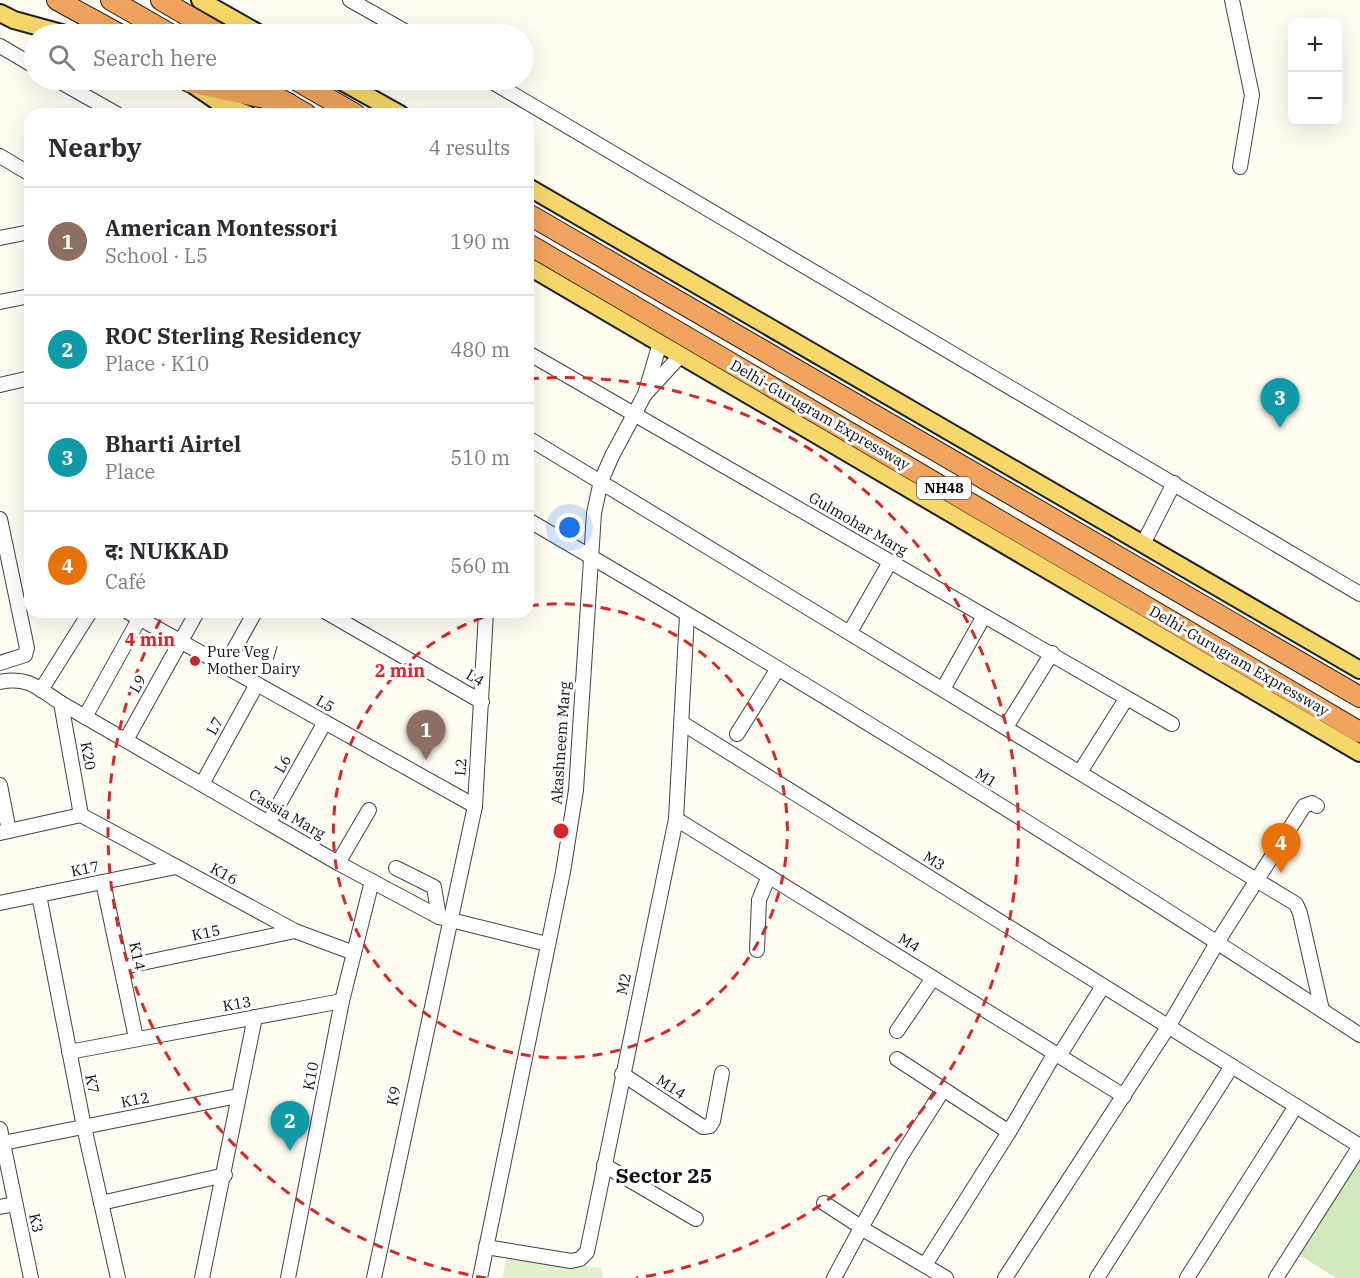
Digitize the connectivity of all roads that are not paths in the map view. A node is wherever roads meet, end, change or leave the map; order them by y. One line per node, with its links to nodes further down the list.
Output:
1 (57, 0): 10 (highway)
2 (111, 0): 11 (highway)
3 (161, 0): 12 (highway)
4 (191, 0): 13 (highway)
5 (200, 0): 14 (main road)
6 (350, 0): 15 (street)
7 (1232, 0): 32 (street)
8 (0, 13): 9 (main road)
9 (29, 24)
10 (101, 24)
11 (153, 24)
12 (203, 24)
13 (212, 24)
14 (242, 24)
15 (392, 24)
16 (0, 46): 17 (street)
17 (24, 60)
18 (75, 90): 26 (street)
19 (200, 90): 27 (main road)
20 (227, 90): 25 (highway)
21 (264, 90): 25 (highway)
22 (313, 90): 29 (highway)
23 (357, 90): 30 (main road)
24 (506, 90): 51 (street)
25 (288, 104): 28 (highway)
26 (106, 108)
27 (231, 108)
28 (295, 108)
29 (345, 108)
30 (389, 108)
31 (0, 156): 33 (street)
32 (1240, 167)
33 (24, 170)
34 (534, 190): 54 (main road)
35 (534, 217): 78 (highway, Delhi-Gurugram Expressway / NH48)
36 (24, 233): 37 (street)
37 (0, 238)
38 (534, 248): 87 (highway, Delhi-Gurugram Expressway / NH48)
39 (534, 270): 42 (main road)
40 (24, 297): 41 (street)
41 (0, 302)
42 (660, 343): 43 (main road); 47 (street, Akashneem Marg)
43 (681, 355): 47 (street, Akashneem Marg); 90 (main road)
44 (534, 356): 48 (street, Gulmohar Marg)
45 (24, 379): 46 (street)
46 (0, 385)
47 (645, 394): 48 (street, Akashneem Marg)
48 (635, 415): 50 (street, Akashneem Marg); 56 (street, Gulmohar Marg)
49 (534, 441): 50 (street)
50 (602, 481): 55 (street, Akashneem Marg); 67 (street)
51 (1174, 483): 54 (street); 57 (street)
52 (0, 519): 70 (street)
53 (534, 523): 55 (street, M1)
54 (1143, 544): 73 (main road)
55 (590, 556): 58 (street, M1); 113 (street, Akashneem Marg)
56 (890, 562): 59 (street, Gulmohar Marg); 67 (street)
57 (1360, 594)
58 (687, 615): 72 (street, M1); 84 (street, M2)
59 (984, 616): 69 (street, Gulmohar Marg); 76 (street)
60 (86, 618): 77 (street)
61 (135, 618): 82 (street)
62 (143, 618): 68 (street, L5)
63 (193, 618): 68 (street, L9)
64 (252, 618): 71 (street)
65 (336, 618): 80 (street, L4)
66 (486, 618): 80 (street, L2)
67 (850, 632): 76 (street)
68 (180, 641): 71 (street, L5); 89 (street, L9)
69 (1052, 653): 79 (street, Gulmohar Marg); 86 (street)
70 (0, 663)
71 (225, 666): 75 (street, L5)
72 (777, 670): 88 (street); 112 (street, M1)
73 (1360, 670)
74 (0, 682): 77 (street, Cassia Marg)
75 (257, 684): 83 (street, L5); 92 (street, L7)
76 (943, 689): 86 (street)
77 (41, 690): 81 (street, Cassia Marg)
78 (1360, 697)
79 (1126, 699): 85 (street, Gulmohar Marg); 91 (street)
80 (482, 702): 94 (street, L2)
81 (62, 703): 82 (street, Cassia Marg); 97 (street, K20)
82 (85, 717): 89 (street, Cassia Marg)
83 (325, 722): 94 (street, L5); 99 (street, L6)
84 (682, 723): 98 (street, M2); 118 (street, M3)
85 (1172, 724)
86 (1006, 727): 91 (street)
87 (1360, 732)
88 (737, 734)
89 (126, 740): 92 (street, Cassia Marg)
90 (1360, 753)
91 (1080, 772): 106 (street)
92 (202, 784): 99 (street, Cassia Marg)
93 (0, 785): 100 (street)
94 (475, 806): 110 (street, L2)
95 (1317, 806): 106 (street)
96 (369, 810): 101 (street)
97 (81, 815): 100 (street); 102 (street, K16)
98 (676, 819): 104 (street, M4); 131 (street, M2)
99 (269, 822): 101 (street, Cassia Marg)
100 (4, 832)
101 (338, 863): 105 (street, Cassia Marg)
102 (176, 867): 107 (street, K17); 111 (street, K16)
103 (396, 868): 110 (street)
104 (768, 876): 114 (street); 117 (street, M4)
105 (372, 881): 110 (street, Cassia Marg); 115 (street, K10)
106 (1257, 881): 112 (street); 120 (street)
107 (103, 882): 108 (street, K17); 116 (street, K14)
108 (39, 895): 109 (street, K17); 126 (street, K7)
109 (0, 903)
110 (445, 919): 113 (street, Cassia Marg); 154 (street, K9)
111 (294, 931): 115 (street, K16); 116 (street, K15)
112 (1218, 940): 120 (street, M1); 122 (street)
113 (547, 944): 148 (street, Akashneem Marg)
114 (757, 950)
115 (354, 952): 119 (street, K10)
116 (123, 967): 125 (street, K14)
117 (933, 978): 123 (street); 127 (street, M4)
118 (1103, 986): 122 (street, M3); 127 (street)
119 (342, 1001): 121 (street, K13); 153 (street, K10)
120 (1322, 1010): 124 (street, M1)
121 (255, 1017): 125 (street, K13); 133 (street)
122 (1168, 1027): 129 (street, M3); 134 (street)
123 (897, 1031)
124 (1360, 1035)
125 (136, 1038): 126 (street, K13)
126 (69, 1052): 136 (street, K7)
127 (1057, 1055): 134 (street, M4); 137 (street)
128 (897, 1059): 132 (street)
129 (1232, 1066): 135 (street, M3); 159 (street)
130 (722, 1073): 131 (street, M14)
131 (622, 1074): 140 (street, M2)
132 (943, 1090): 137 (street); 147 (street)
133 (238, 1096): 136 (street, K12); 141 (street)
134 (1124, 1096): 158 (street)
135 (1296, 1106): 139 (street, M3); 160 (street)
136 (84, 1127): 138 (street, K12); 142 (street, K7)
137 (1009, 1132): 149 (street)
138 (1, 1136): 144 (street, K3)
139 (1360, 1146): 161 (street)
140 (604, 1165): 146 (street); 148 (street, M2)
141 (225, 1175): 142 (street); 152 (street)
142 (102, 1203): 151 (street, K7)
143 (824, 1203): 147 (street)
144 (15, 1204): 145 (street); 150 (street, K3)
145 (0, 1208)
146 (696, 1219)
147 (861, 1228): 149 (street); 156 (street)
148 (486, 1247): 155 (street, Akashneem Marg)
149 (925, 1265): 157 (street)
150 (31, 1278)
151 (118, 1278)
152 (202, 1278)
153 (288, 1278)
154 (374, 1278)
155 (480, 1278)
156 (834, 1278)
157 (946, 1278)
158 (1005, 1278)
159 (1097, 1278)
160 (1187, 1278)
161 (1276, 1278)

